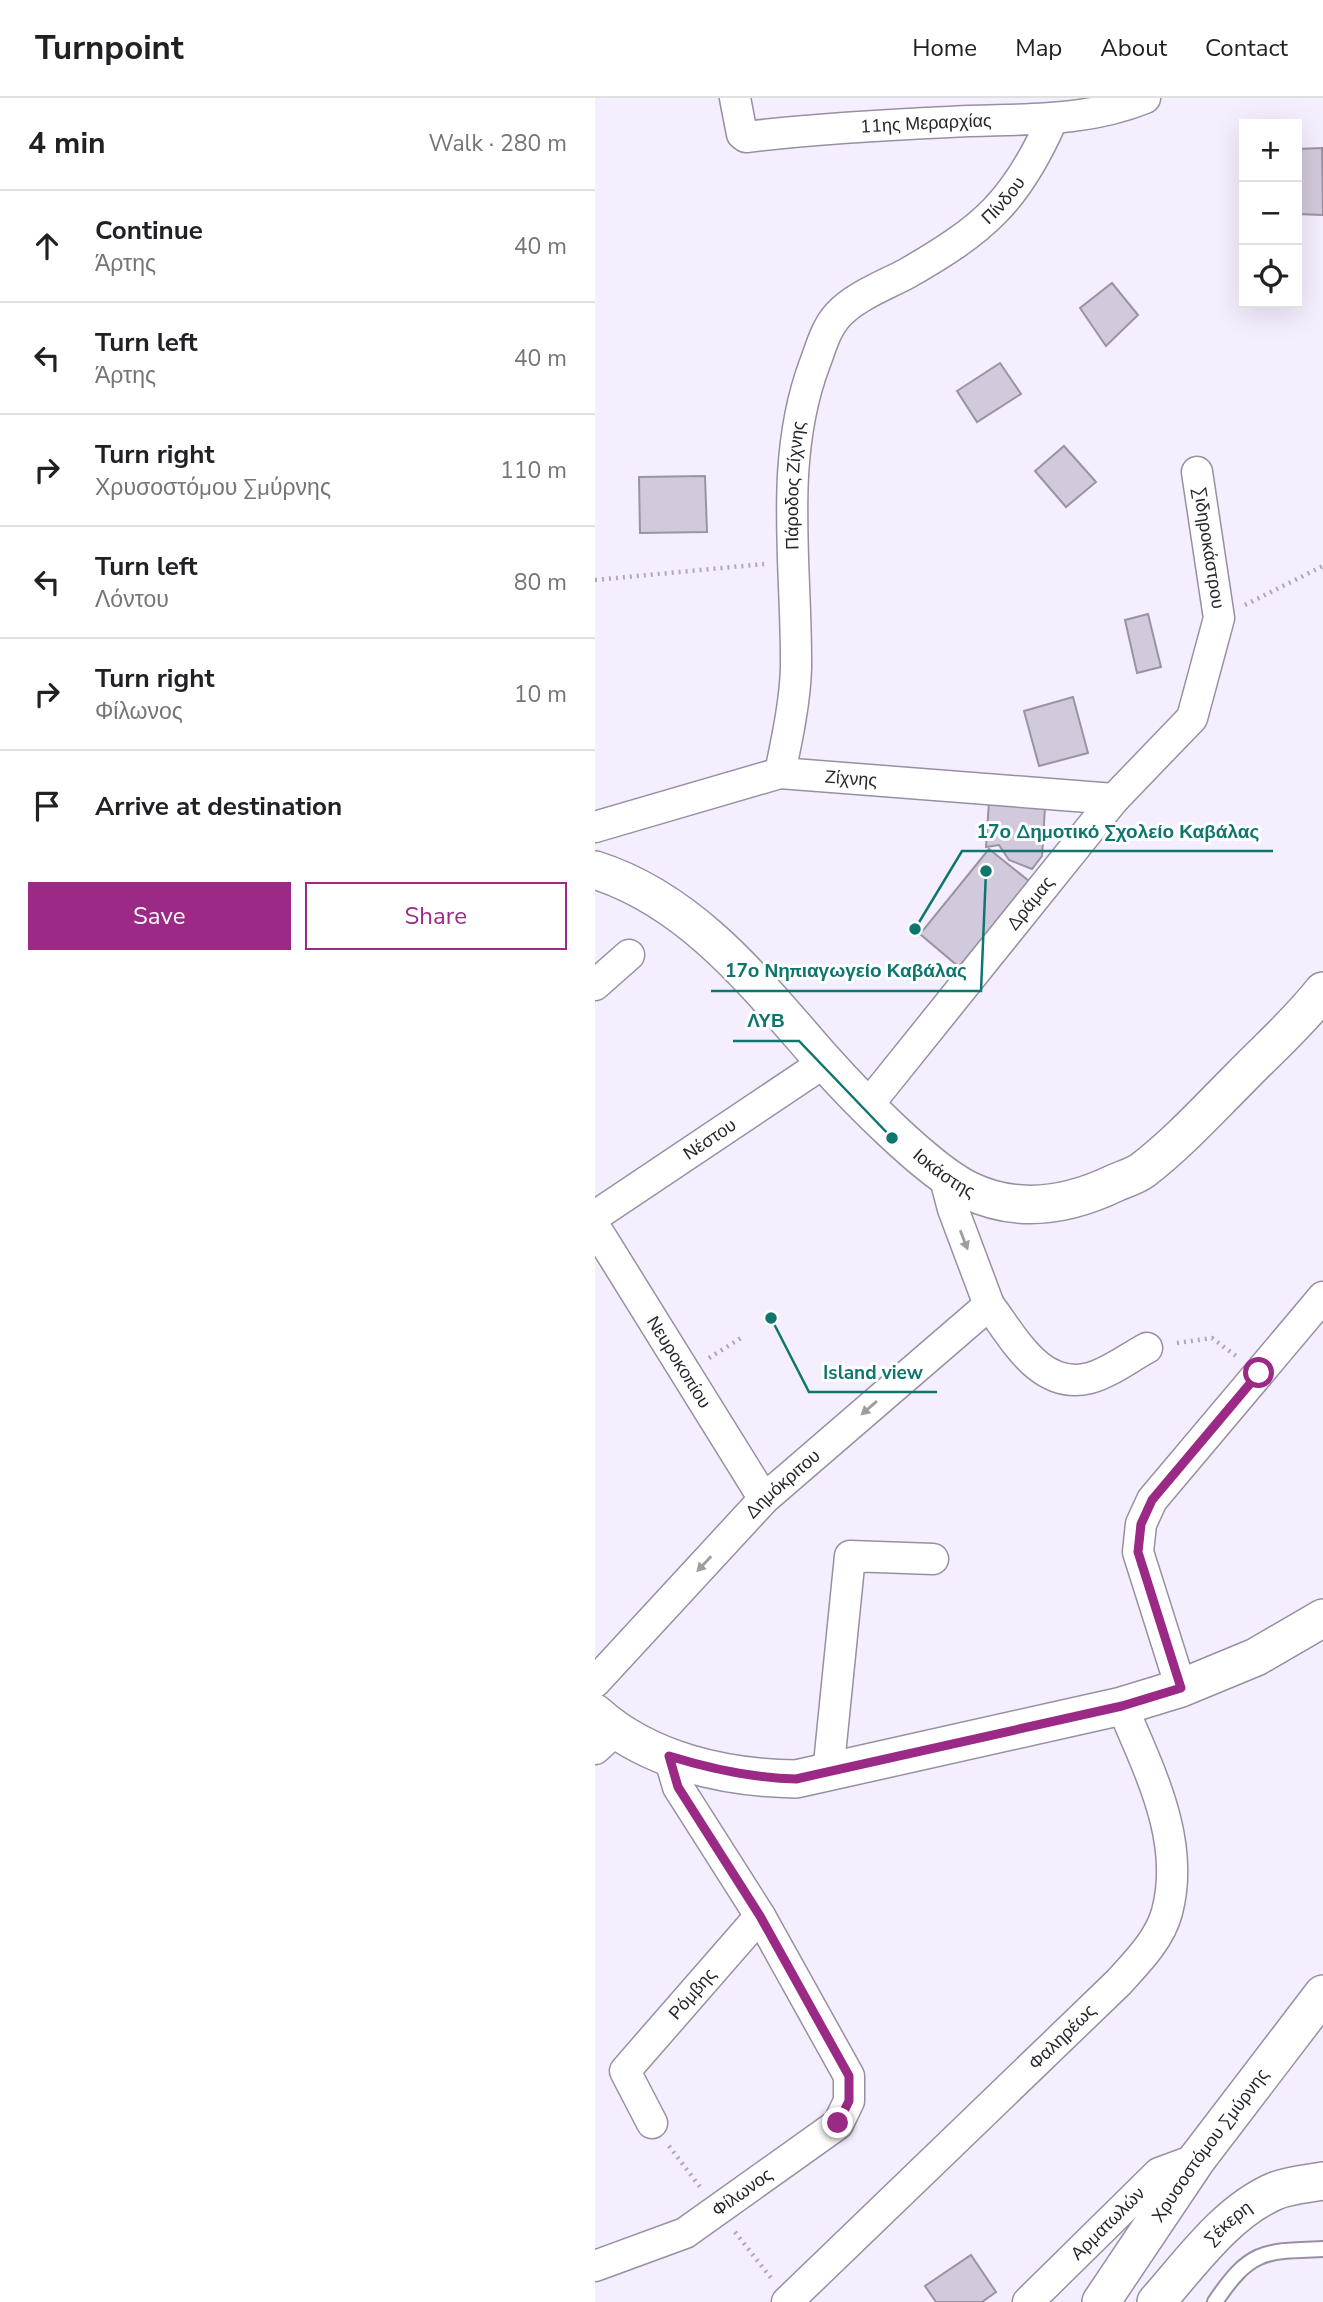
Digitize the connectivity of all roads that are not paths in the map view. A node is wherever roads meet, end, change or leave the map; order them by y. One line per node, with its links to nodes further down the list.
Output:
1 (735, 98): 3 (street, 11ης Μεραρχίας)
2 (1145, 98): 3 (street, 11ης Μεραρχίας)
3 (1052, 120): 4 (street, Πίνδου)
4 (931, 258): 6 (street, Πάροδος Ζίχνης)
5 (1197, 472): 7 (street, Σιδηροκάστρου)
6 (780, 773): 7 (street, Ζίχνης); 8 (street, Ζίχνης)
7 (1114, 799): 14 (street, Δράμας)
8 (595, 827)
9 (595, 870): 13 (street, Ιοκάστης)
10 (629, 955): 11 (street)
11 (595, 985)
12 (1323, 991): 15 (street, Ιοκάστης)
13 (825, 1062): 14 (street, Ιοκάστης); 16 (street, Νέστου)
14 (868, 1105): 15 (street, Ιοκάστης)
15 (944, 1175): 19 (street, one-way to 19)
16 (595, 1216)
17 (595, 1227): 21 (street, Νευροκοπίου)
18 (1323, 1297): 25 (street)
19 (989, 1305): 20 (street); 21 (street, Δημόκριτου, one-way to 21)
20 (1147, 1348)
21 (764, 1499): 24 (street, Δημόκριτου, one-way to 24)
22 (933, 1559): 29 (street)
23 (1323, 1618): 25 (street)
24 (595, 1682)
25 (1181, 1688): 26 (street)
26 (1122, 1706): 29 (street); 37 (street, Φαληρέως)
27 (602, 1731): 28 (street)
28 (669, 1756): 29 (street); 30 (street)
29 (828, 1774)
30 (760, 1916): 32 (street, Ρόμβης); 36 (street, Φίλωνος)
31 (1323, 1994): 33 (street, Χρυσοστόμου Σμύρνης)
32 (652, 2123)
33 (1198, 2159): 38 (street, Αρματωλών); 39 (street, Χρυσοστόμου Σμύρνης)
34 (1323, 2182): 40 (street, Σέκερη)
35 (1323, 2249): 41 (lane)
36 (595, 2266)
37 (787, 2302)
38 (1028, 2302)
39 (1101, 2302)
40 (1156, 2302)
41 (1215, 2302)

